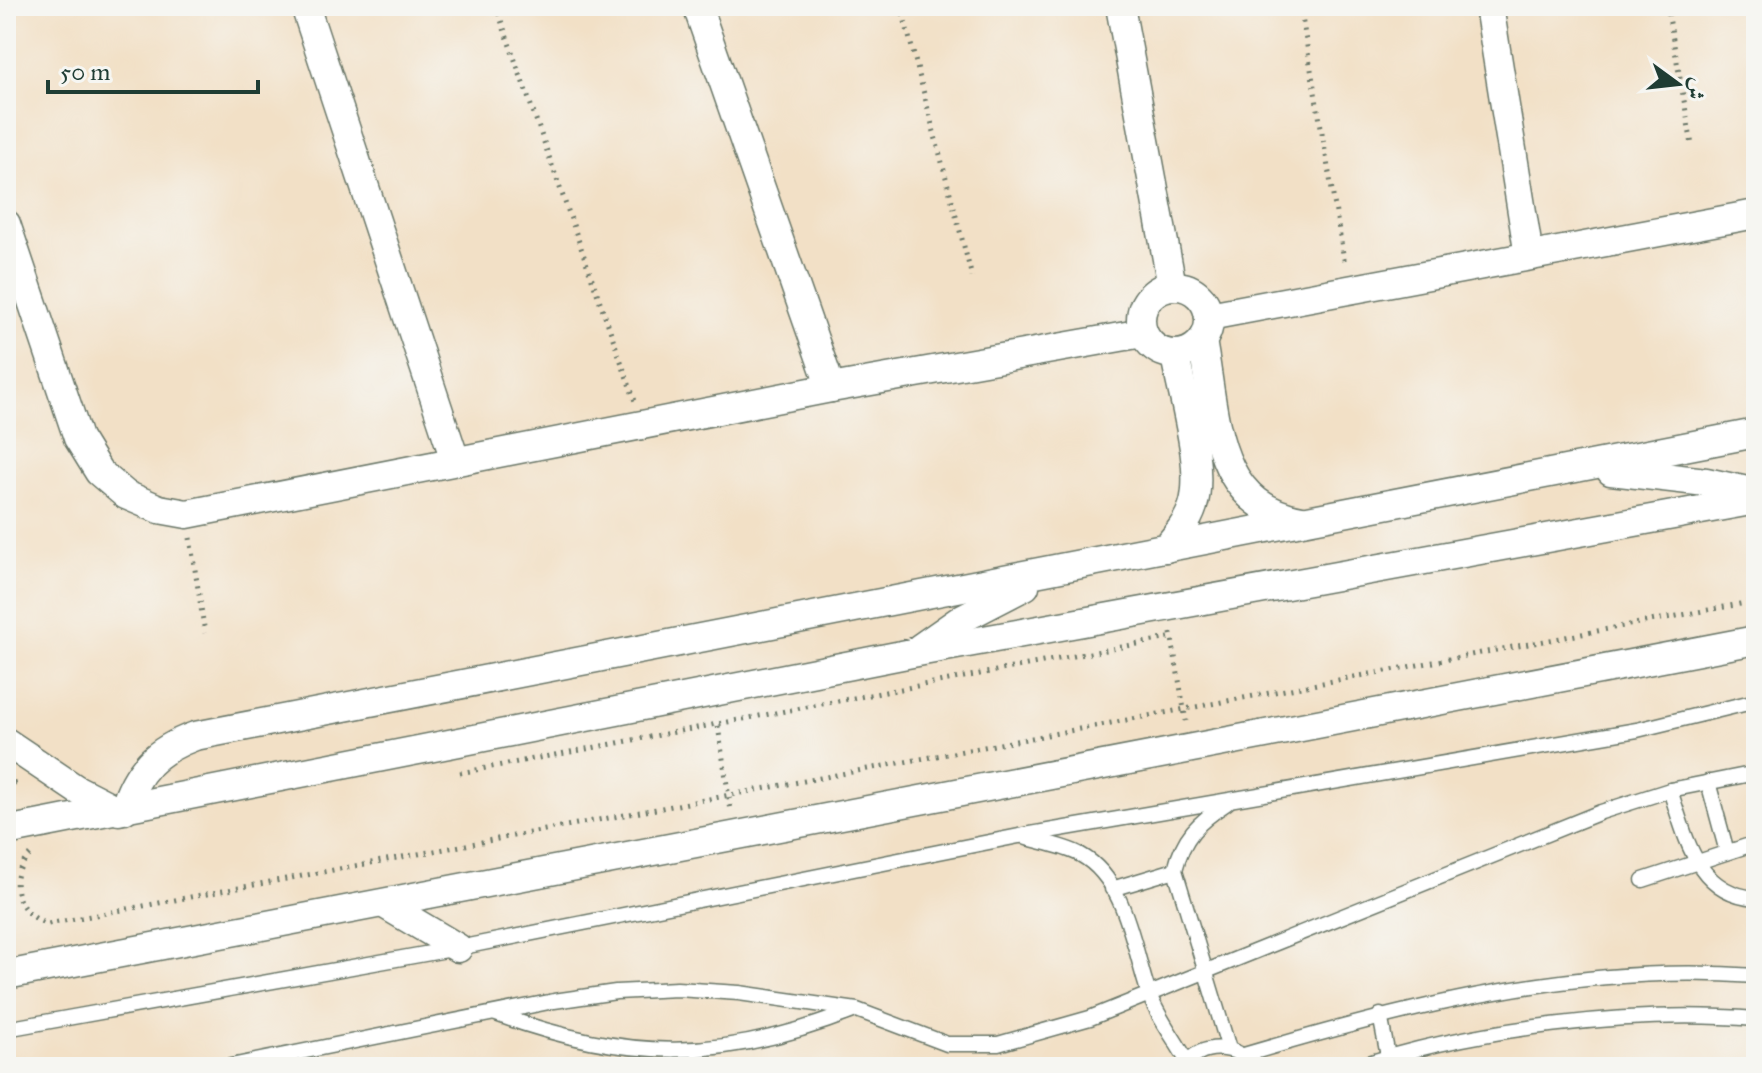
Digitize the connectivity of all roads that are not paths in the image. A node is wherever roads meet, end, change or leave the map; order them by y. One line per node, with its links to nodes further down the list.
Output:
1 (305, 6): 14 (street)
2 (697, 6): 12 (street)
3 (1120, 6): 8 (street)
4 (1489, 6): 7 (street)
5 (1756, 214): 7 (street)
6 (6, 224): 14 (street)
7 (1529, 256): 9 (street)
8 (1172, 286): 9 (street); 10 (street)
9 (1206, 328): 11 (street); 18 (street)
10 (1143, 333): 11 (street); 12 (street)
11 (1175, 355): 19 (street)
12 (831, 388): 14 (street)
13 (1756, 433): 15 (street)
14 (455, 460)
15 (1571, 469): 16 (street); 18 (street)
16 (1756, 493)
17 (1756, 500): 22 (street)
18 (1307, 520): 19 (street)
19 (1166, 548): 20 (street)
20 (1074, 566): 22 (street); 29 (street)
21 (1756, 640): 39 (street)
22 (912, 653): 29 (street)
23 (1756, 701): 28 (lane)
24 (6, 742): 29 (street)
25 (1756, 773): 26 (lane)
26 (1708, 782): 27 (lane); 33 (lane)
27 (1670, 790): 34 (lane); 42 (lane)
28 (1237, 797): 31 (lane); 35 (lane)
29 (121, 810): 30 (street)
30 (6, 831)
31 (1019, 836): 37 (lane); 40 (lane)
32 (1756, 843): 33 (lane)
33 (1727, 852): 34 (lane)
34 (1695, 863): 36 (lane); 38 (lane)
35 (1175, 870): 37 (lane); 42 (lane)
36 (1643, 880)
37 (1112, 889): 44 (lane)
38 (1756, 898)
39 (384, 904): 40 (street); 41 (street)
40 (458, 948): 49 (lane)
41 (10, 969)
42 (1205, 973): 44 (lane); 50 (lane)
43 (1756, 976): 47 (lane)
44 (1149, 994): 45 (lane); 52 (lane)
45 (857, 1010): 46 (lane); 46 (lane)
46 (495, 1013): 53 (lane)
47 (1380, 1015): 50 (lane); 51 (lane)
48 (1756, 1019): 51 (lane)
49 (6, 1029)
50 (1236, 1052): 52 (lane); 54 (lane)
51 (1388, 1056): 55 (lane)
52 (1186, 1064)
53 (226, 1067)
54 (1255, 1067)
55 (1356, 1067)

